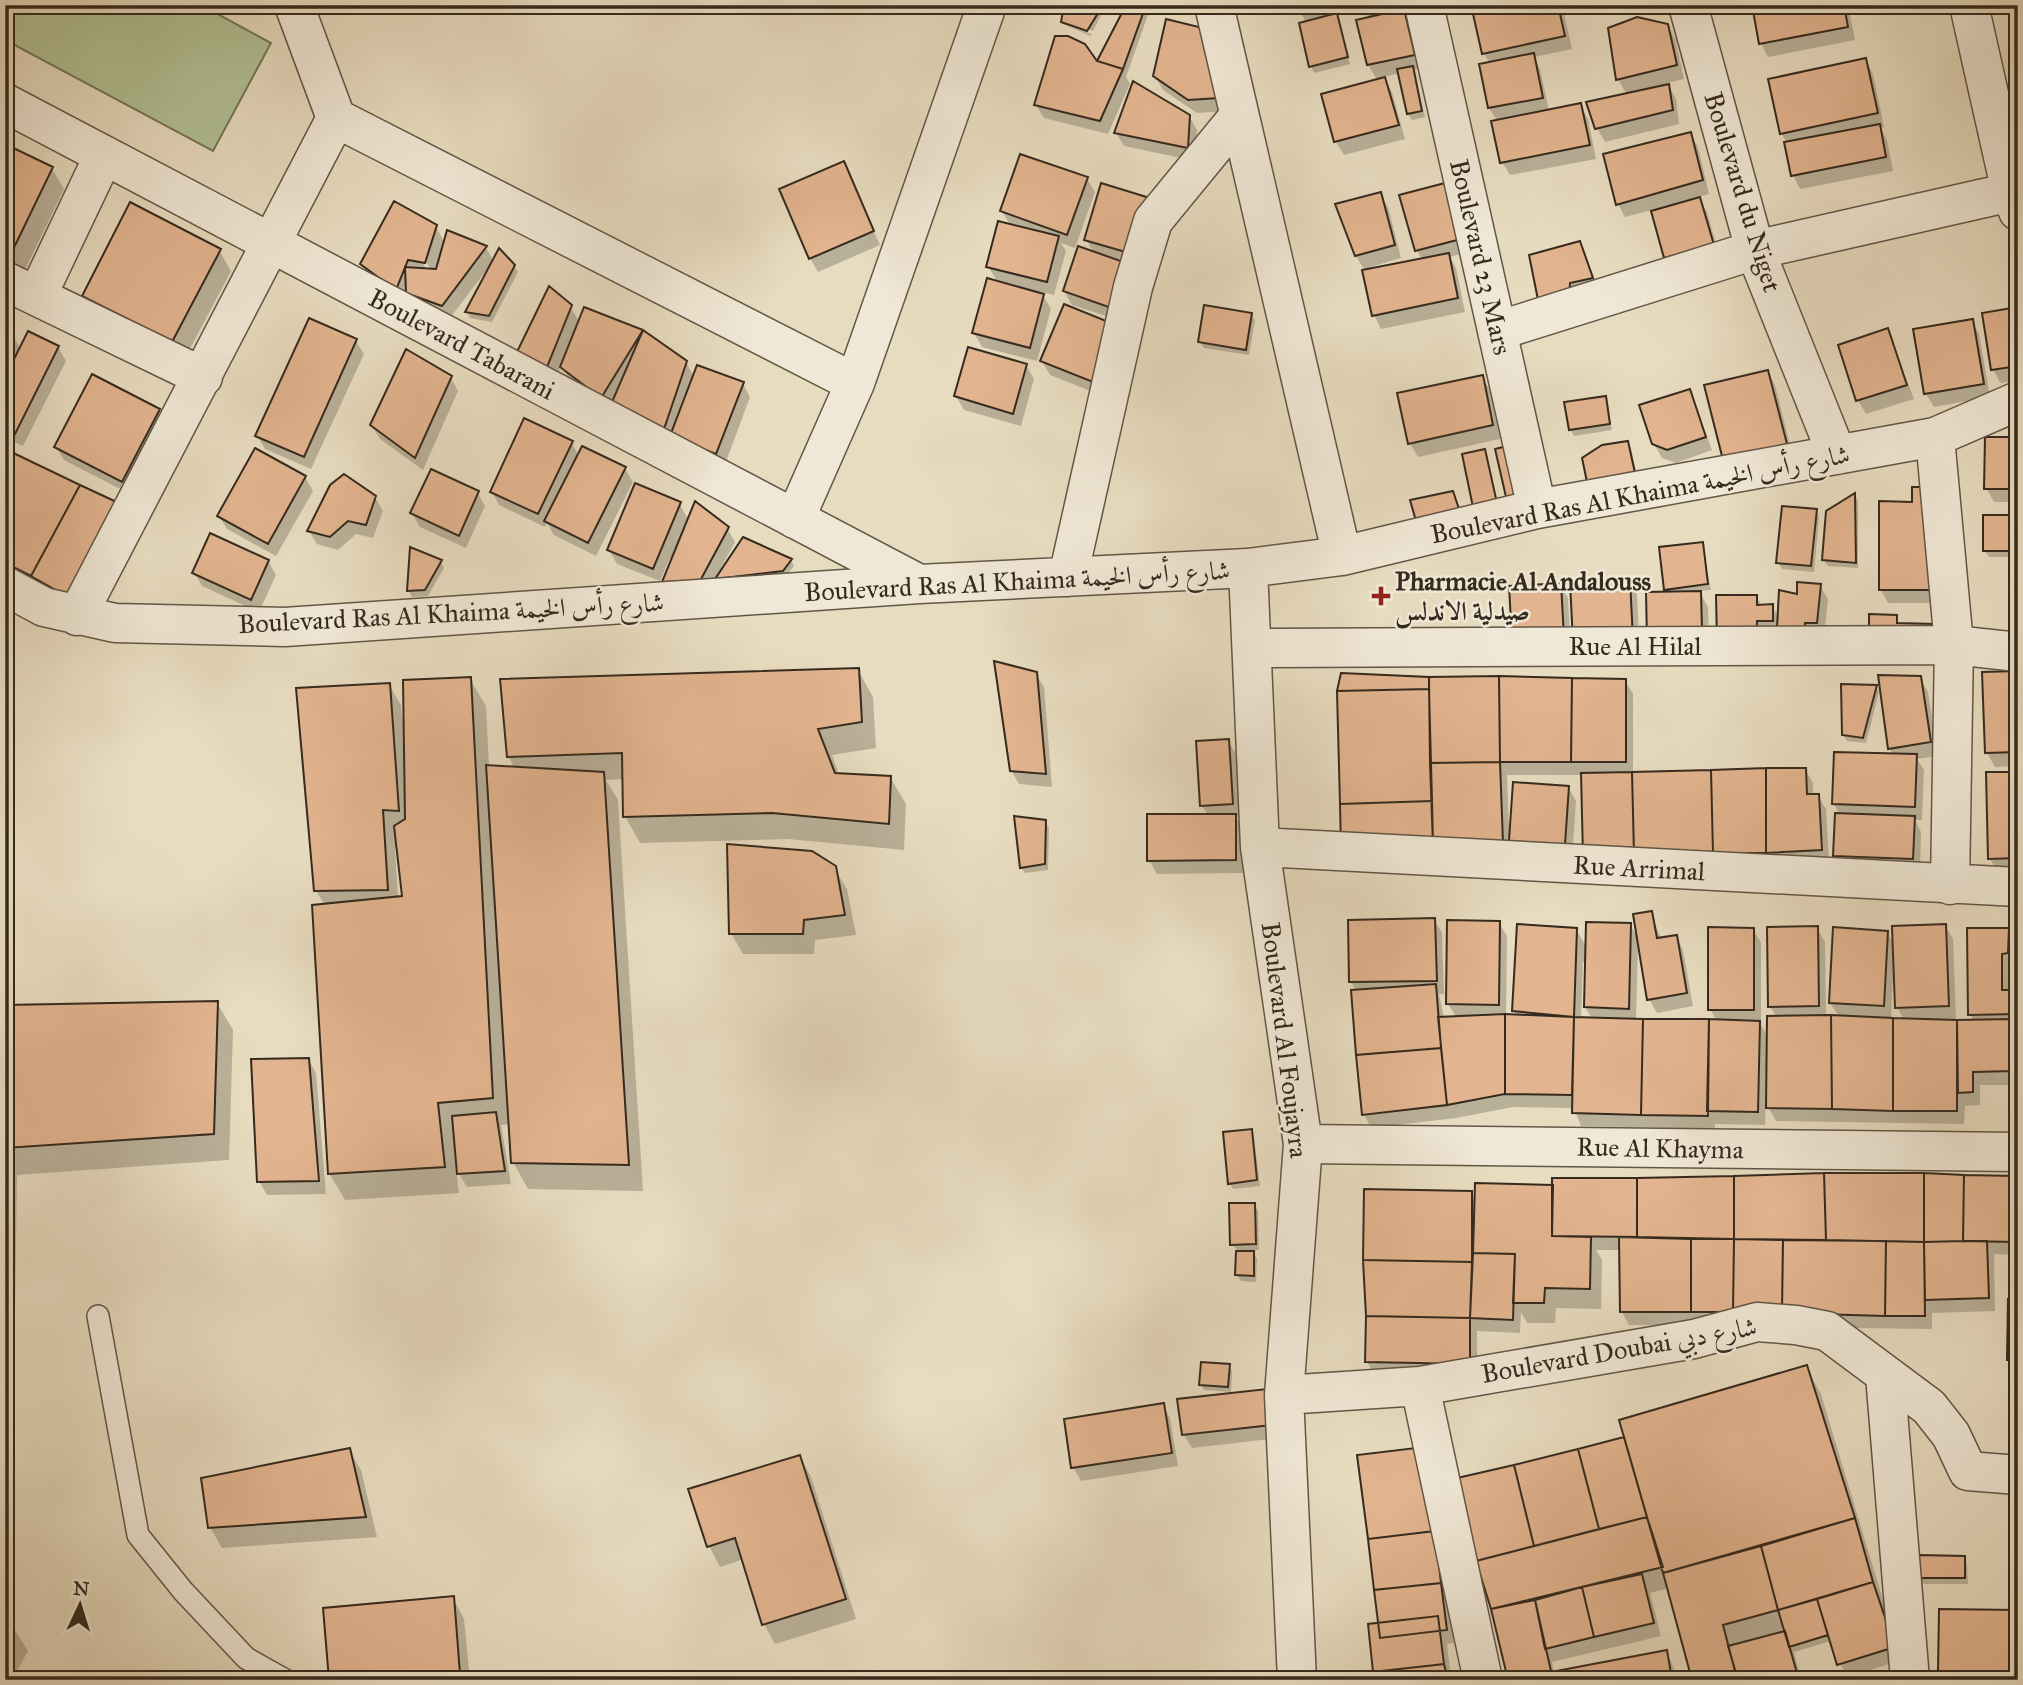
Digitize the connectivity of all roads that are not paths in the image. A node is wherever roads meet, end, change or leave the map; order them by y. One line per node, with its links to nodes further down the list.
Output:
1 (294, 5): 9 (street)
2 (987, 5): 17 (street)
3 (1214, 5): 8 (street)
4 (1424, 5): 15 (street, Boulevard 23 Mars)
5 (1688, 5): 13 (street, Boulevard du Niget)
6 (1969, 5): 11 (street)
7 (5, 103): 10 (street, Boulevard Tabarani)
8 (1239, 116): 23 (street); 25 (street)
9 (336, 118): 12 (street); 17 (street)
10 (104, 155): 12 (street, Boulevard Tabarani); 14 (street)
11 (2014, 201): 13 (street)
12 (271, 243): 16 (street); 22 (street, Boulevard Tabarani)
13 (1755, 250): 15 (street); 20 (street, Boulevard du Niget)
14 (21, 288): 16 (street)
15 (1497, 331): 21 (street, Boulevard 23 Mars)
16 (203, 377): 28 (street)
17 (855, 383): 22 (street)
18 (2018, 401): 19 (street, Boulevard Ras Al Khaima شارع رأس الخيمة)
19 (1935, 437): 20 (street, Boulevard Ras Al Khaima شارع رأس الخيمة); 29 (street)
20 (1837, 454): 21 (street, Boulevard Ras Al Khaima شارع رأس الخيمة)
21 (1537, 509): 23 (street, Boulevard Ras Al Khaima شارع رأس الخيمة)
22 (795, 519): 26 (street, Boulevard Tabarani)
23 (1342, 556): 24 (street, Boulevard Ras Al Khaima شارع رأس الخيمة)
24 (1248, 568): 25 (street, Boulevard Ras Al Khaima شارع رأس الخيمة); 30 (street, Boulevard Al Foujayra)
25 (1068, 577): 26 (street, Boulevard Ras Al Khaima شارع رأس الخيمة)
26 (919, 584): 28 (street, Boulevard Ras Al Khaima شارع رأس الخيمة)
27 (5, 586): 28 (street, Boulevard Ras Al Khaima شارع رأس الخيمة)
28 (77, 616)
29 (1954, 645): 30 (street, Rue Al Hilal); 31 (street, Rue Al Hilal); 33 (street)
30 (1252, 648): 32 (street, Boulevard Al Foujayra)
31 (2018, 652)
32 (1260, 847): 33 (street, Rue Arrimal); 35 (street, Boulevard Al Foujayra)
33 (1950, 885): 34 (street, Rue Arrimal)
34 (2018, 887)
35 (1303, 1144): 36 (street, Rue Al Khayma); 40 (street, Boulevard Al Foujayra)
36 (2018, 1152)
37 (98, 1315): 42 (lane)
38 (1885, 1375): 39 (street, Boulevard Doubai شارع دبي); 41 (street, Boulevard Doubai شارع دبي); 45 (street)
39 (1420, 1386): 40 (street, Boulevard Doubai شارع دبي); 44 (street)
40 (1284, 1395): 43 (street, Boulevard Al Foujayra)
41 (2018, 1475)
42 (285, 1680)
43 (1297, 1680)
44 (1483, 1680)
45 (1910, 1680)

